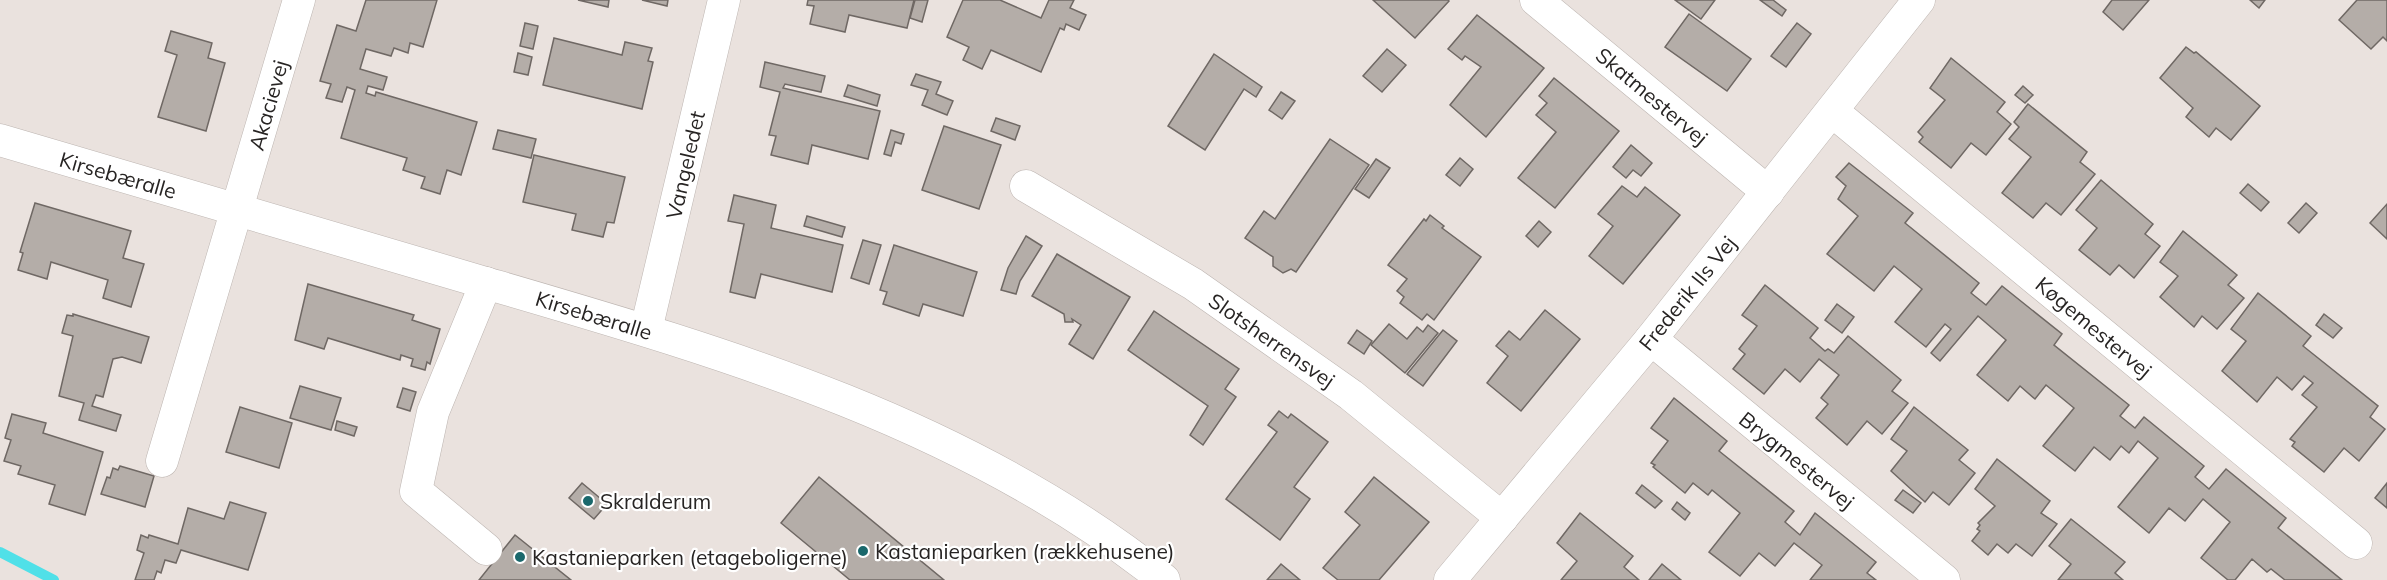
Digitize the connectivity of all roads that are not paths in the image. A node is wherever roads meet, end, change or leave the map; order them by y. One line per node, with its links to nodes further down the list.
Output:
1 (299, 0): 9 (street, Akacievej)
2 (724, 0): 11 (street, Vangeledet)
3 (1536, 0): 8 (street, Skatmestervej)
4 (1918, 0): 5 (street, Frederik IIs Vej)
5 (1832, 111): 8 (street, Frederik IIs Vej); 15 (street, Køgemestervej)
6 (0, 140): 9 (street, Kirsebæralle)
7 (1026, 186): 14 (street, Slotsherrensvej)
8 (1768, 192): 12 (street, Frederik IIs Vej)
9 (237, 209): 10 (street, Kirsebæralle); 13 (street)
10 (486, 283): 11 (street, Kirsebæralle); 16 (street)
11 (646, 330): 18 (street, Kirsebæralle)
12 (1651, 339): 14 (street, Frederik IIs Vej); 19 (street, Brygmestervej)
13 (162, 461)
14 (1502, 518): 17 (street, Frederik IIs Vej)
15 (2356, 543)
16 (486, 549)
17 (1464, 575)
18 (1164, 580)
19 (1944, 580)

